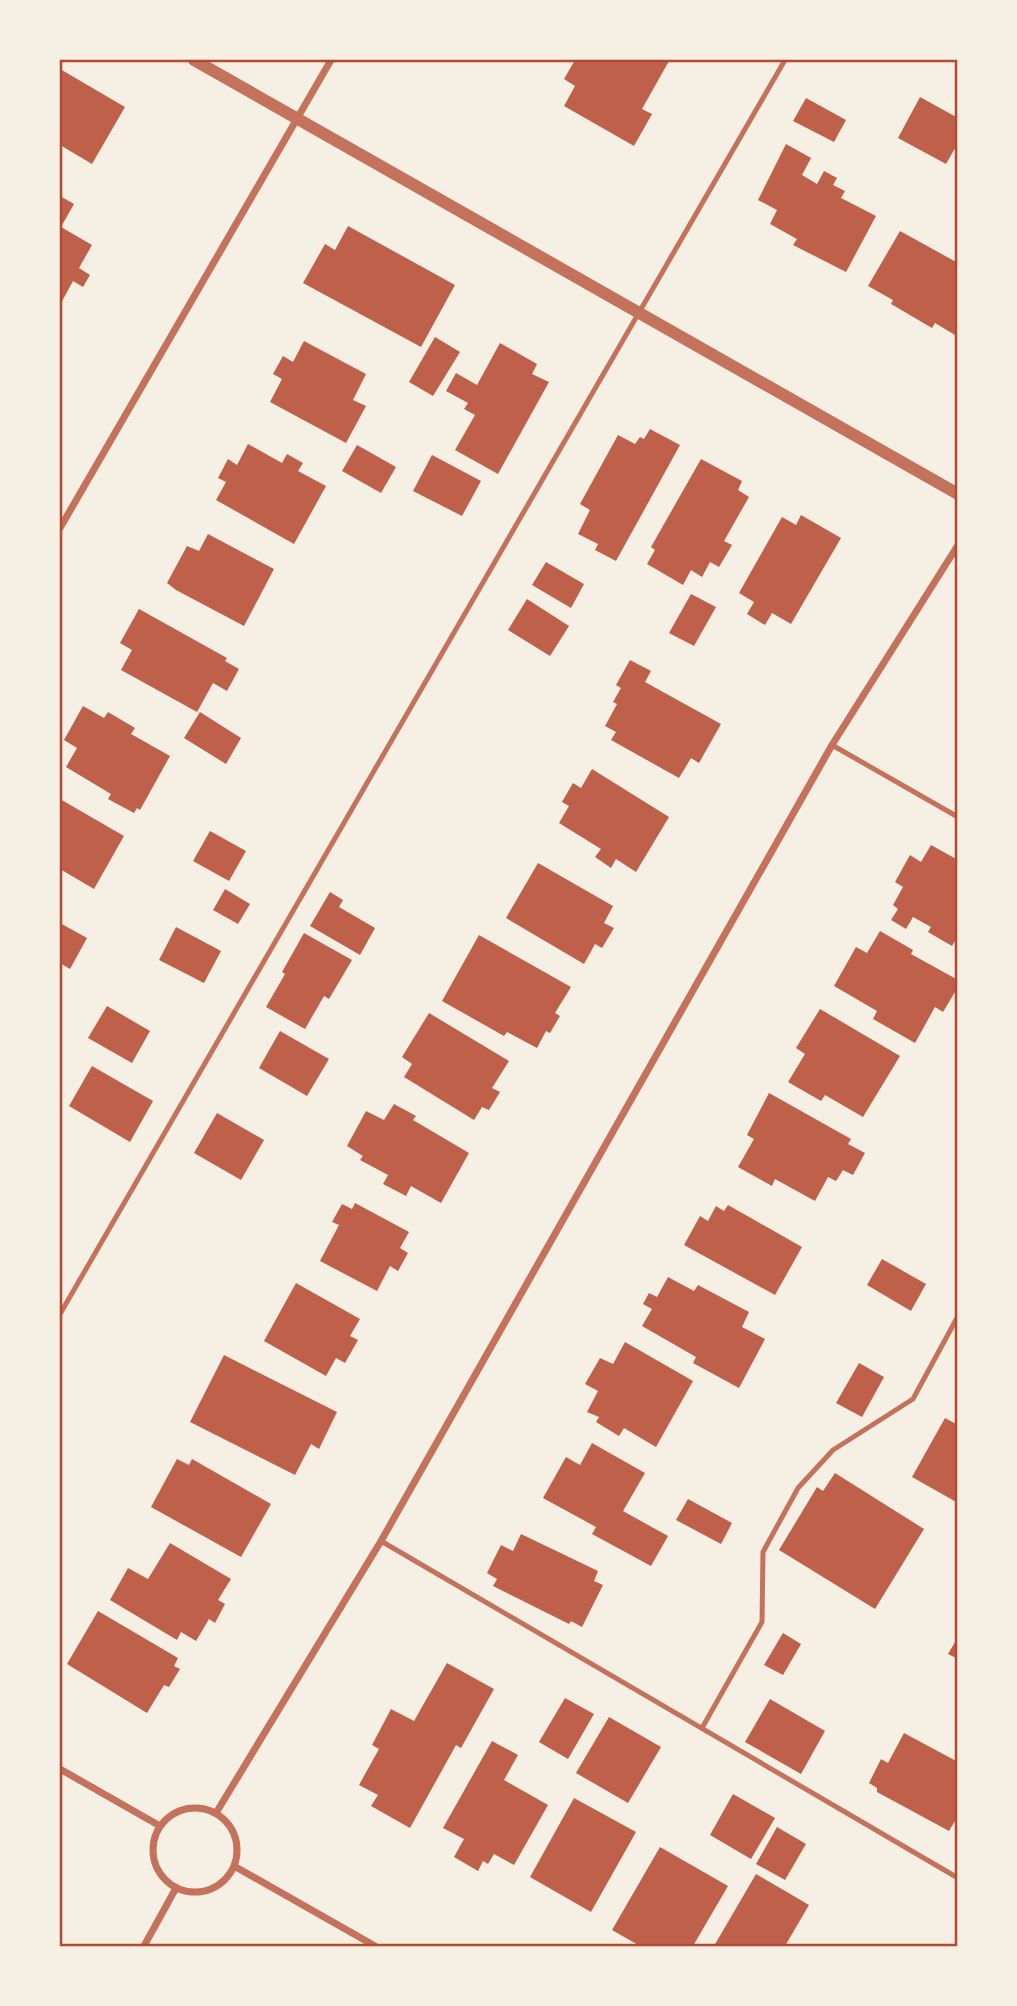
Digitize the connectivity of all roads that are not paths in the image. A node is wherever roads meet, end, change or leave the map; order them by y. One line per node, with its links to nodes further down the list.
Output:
1 (194, 60): 4 (street)
2 (331, 60): 4 (street)
3 (785, 60): 5 (lane)
4 (298, 118): 5 (street); 7 (street)
5 (639, 313): 6 (street); 11 (lane)
6 (957, 494)
7 (60, 528)
8 (957, 545): 9 (street)
9 (832, 745): 10 (lane); 13 (street)
10 (957, 817)
11 (60, 1314)
12 (957, 1316): 14 (lane)
13 (381, 1541): 14 (lane); 16 (street)
14 (702, 1728): 19 (lane)
15 (60, 1769): 17 (street)
16 (216, 1814): 17 (street); 18 (street)
17 (160, 1826): 20 (street)
18 (234, 1866): 20 (street); 22 (street)
19 (957, 1878)
20 (176, 1888): 21 (street)
21 (144, 1947)
22 (375, 1947)

